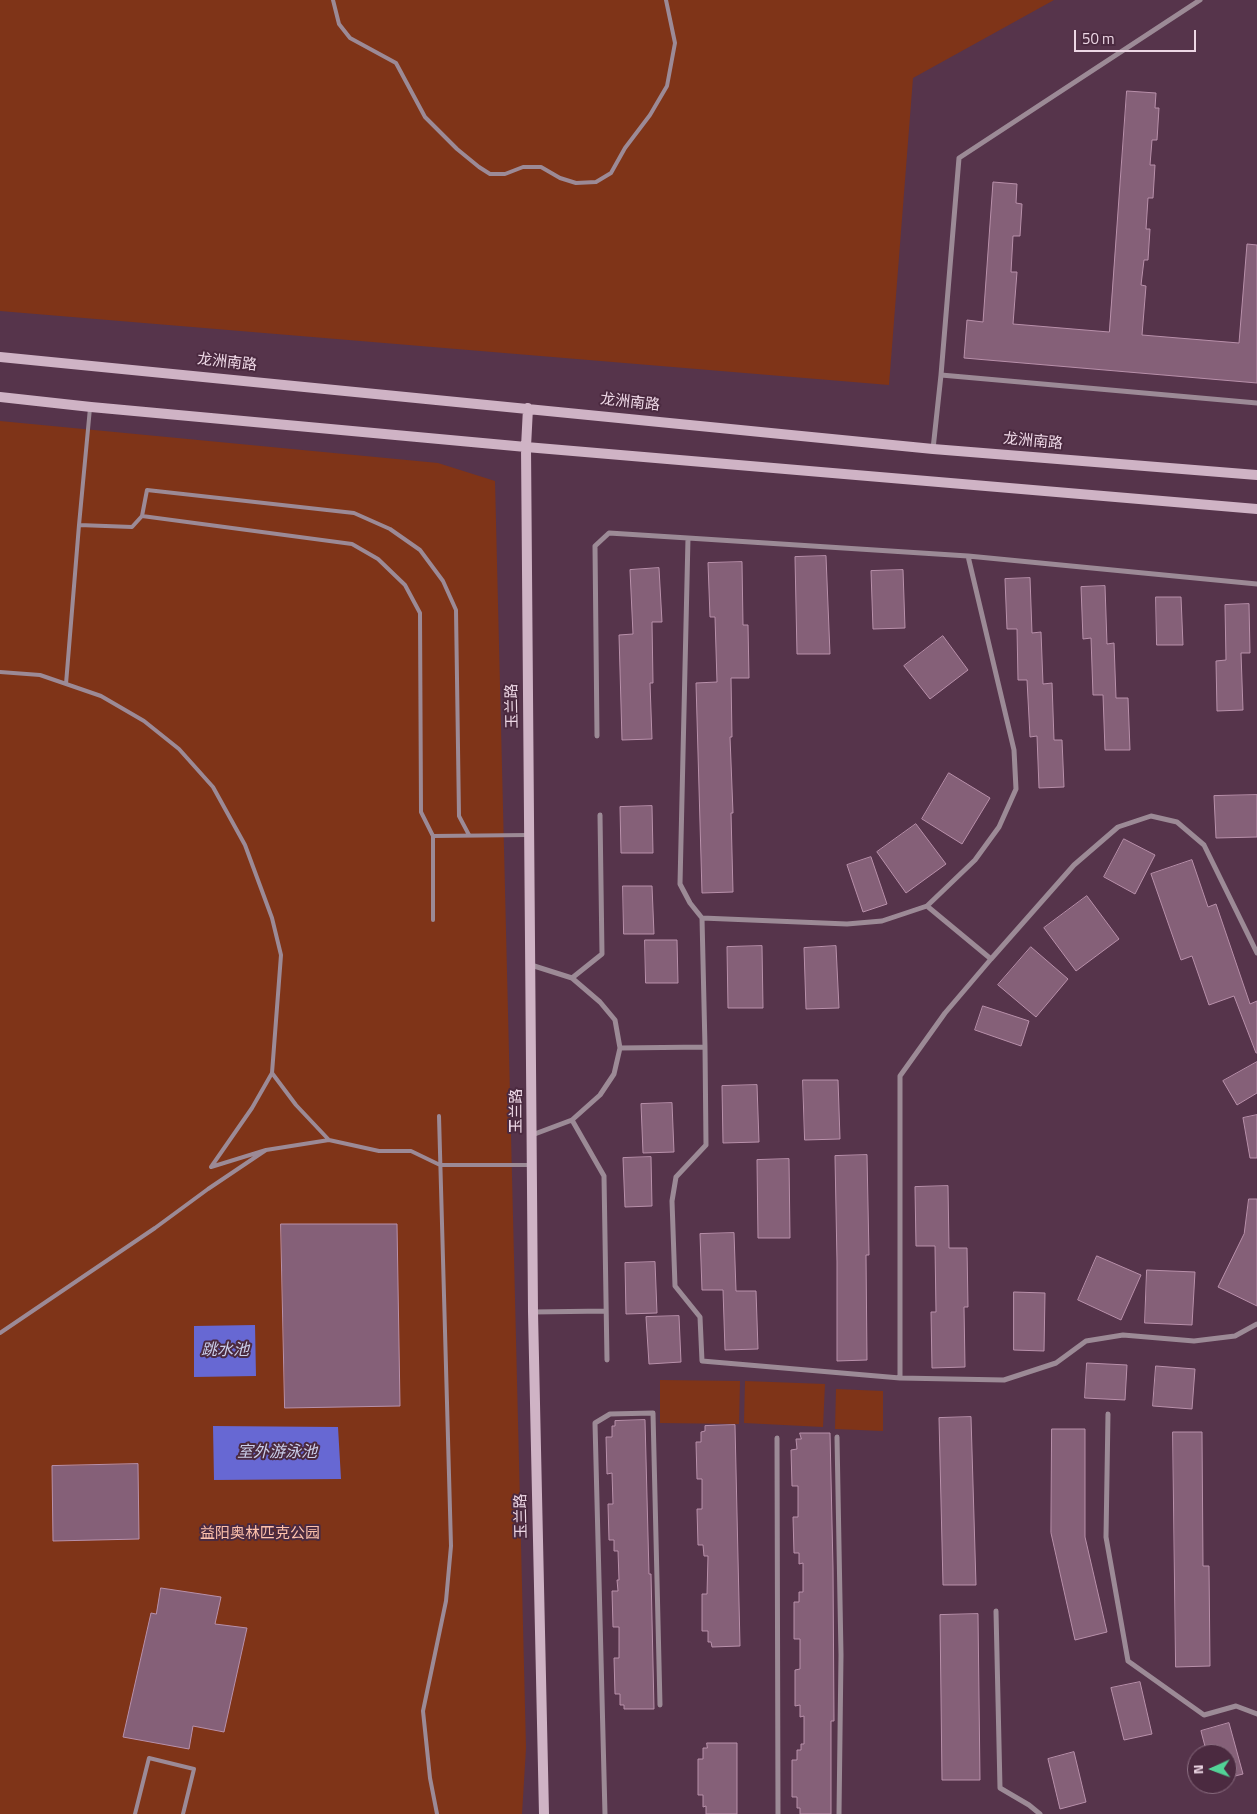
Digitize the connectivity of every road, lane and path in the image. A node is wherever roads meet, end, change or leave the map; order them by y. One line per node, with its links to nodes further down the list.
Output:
1 (333, 0): 2 (lane)
2 (666, 0)
3 (1200, 0): 5 (street)
4 (0, 357): 9 (main road, 龙洲南路)
5 (941, 375): 7 (street); 11 (street)
6 (0, 397): 8 (main road)
7 (1257, 402)
8 (91, 407): 10 (main road); 15 (lane)
9 (528, 408): 10 (main road, 玉兰路); 11 (main road, 龙洲南路)
10 (526, 447): 13 (main road); 24 (main road, 玉兰路)
11 (933, 449): 12 (main road, 龙洲南路)
12 (1257, 476)
13 (1257, 509)
14 (142, 516): 15 (lane); 23 (lane); 25 (lane)
15 (80, 525): 20 (lane)
16 (688, 538): 17 (street); 21 (street); 27 (street)
17 (968, 556): 18 (street); 26 (street)
18 (1257, 584)
19 (0, 672): 20 (lane)
20 (66, 684): 35 (lane)
21 (597, 736)
22 (600, 815): 32 (street)
23 (469, 835): 24 (lane); 25 (lane)
24 (530, 835): 31 (main road, 玉兰路)
25 (433, 836): 28 (lane)
26 (927, 906): 27 (street); 30 (street)
27 (702, 918): 33 (street)
28 (433, 920)
29 (1257, 953): 30 (street)
30 (991, 959): 48 (street)
31 (530, 965): 32 (street); 38 (main road, 玉兰路)
32 (572, 978): 34 (street)
33 (705, 1047): 34 (street); 48 (street)
34 (620, 1048): 37 (street)
35 (272, 1073): 39 (lane); 40 (lane)
36 (439, 1116): 41 (lane)
37 (572, 1120): 38 (street); 43 (street)
38 (532, 1135): 42 (main road, 玉兰路)
39 (329, 1140): 40 (lane); 41 (lane)
40 (266, 1150): 46 (lane)
41 (440, 1165): 42 (lane); 57 (lane)
42 (532, 1165): 44 (main road, 玉兰路)
43 (606, 1311): 44 (street); 47 (street)
44 (533, 1312): 58 (main road, 玉兰路)
45 (1257, 1324): 48 (street)
46 (0, 1333)
47 (607, 1360)
48 (900, 1378)
49 (1108, 1414): 54 (street)
50 (837, 1437): 61 (street)
51 (777, 1438): 60 (street)
52 (996, 1611): 62 (street)
53 (660, 1705): 59 (street)
54 (1257, 1714)
55 (135, 1814): 56 (lane)
56 (183, 1814)
57 (437, 1814)
58 (544, 1814)
59 (605, 1814)
60 (778, 1814)
61 (839, 1814)
62 (1040, 1814)

